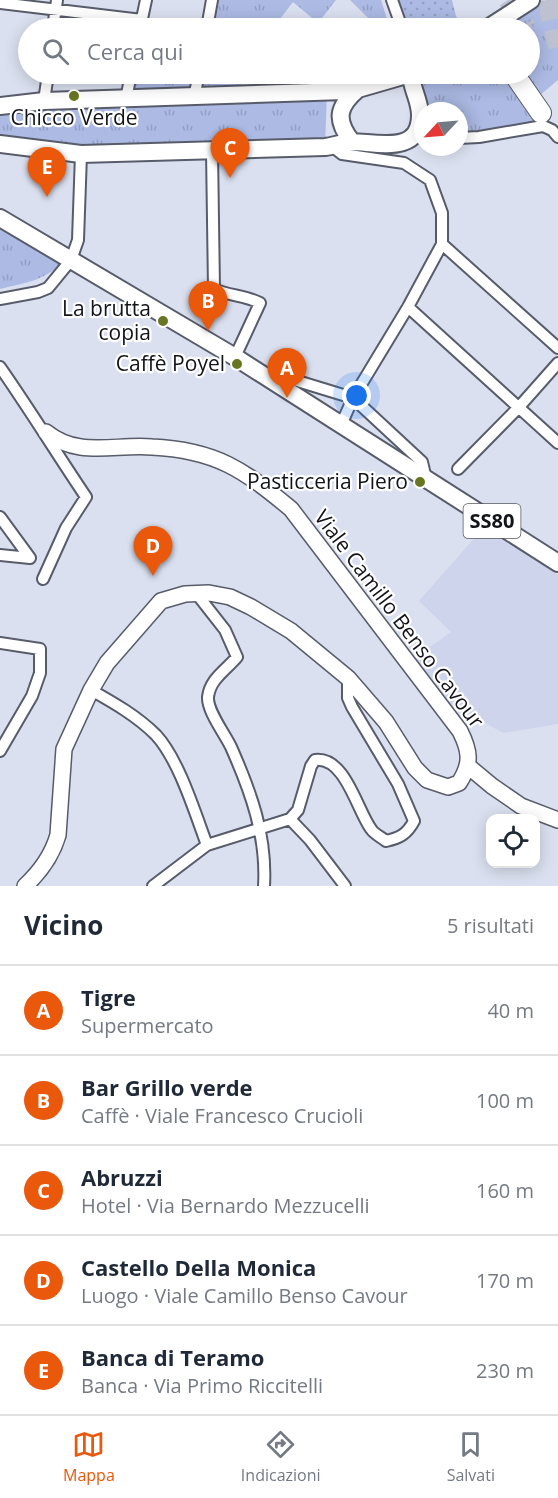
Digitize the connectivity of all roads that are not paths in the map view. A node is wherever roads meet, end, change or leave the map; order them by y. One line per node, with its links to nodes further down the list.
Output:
1 (146, 0): 8 (street)
2 (212, 0): 9 (street)
3 (392, 0): 10 (street)
4 (531, 0): 11 (main road)
5 (0, 3): 6 (street)
6 (56, 5): 7 (street)
7 (114, 18)
8 (142, 18)
9 (209, 18)
10 (398, 18)
11 (503, 18)
12 (47, 84): 21 (street)
13 (129, 84): 20 (street)
14 (197, 84): 19 (street)
15 (372, 84): 18 (main road)
16 (406, 84): 22 (main road)
17 (520, 84): 24 (highway)
18 (351, 90): 19 (main road); 28 (main road); 30 (main road)
19 (194, 97): 20 (main road)
20 (126, 99): 21 (main road)
21 (44, 101): 23 (main road)
22 (418, 102)
23 (2, 104)
24 (541, 113)
25 (558, 137): 26 (street)
26 (468, 138)
27 (414, 141): 28 (main road)
28 (352, 142): 30 (main road)
29 (0, 144): 32 (main road)
30 (332, 146): 31 (main road); 34 (street)
31 (212, 151): 32 (main road); 39 (street)
32 (81, 154): 35 (street)
33 (0, 218): 35 (main road, SS80)
34 (442, 244): 37 (street); 38 (street)
35 (71, 260): 36 (street); 39 (main road, SS80)
36 (0, 299)
37 (408, 307): 43 (street); 44 (street)
38 (558, 348)
39 (235, 357): 42 (main road, SS80)
40 (558, 363): 44 (street)
41 (0, 367): 46 (street)
42 (268, 378): 43 (street); 45 (main road, SS80)
43 (353, 398): 45 (street); 49 (street)
44 (519, 407): 47 (street); 48 (street)
45 (340, 425): 49 (main road, SS80)
46 (45, 432): 53 (street); 59 (street, Viale Camillo Benso Cavour)
47 (558, 443)
48 (458, 469)
49 (426, 479): 52 (main road, SS80)
50 (0, 517): 51 (street)
51 (0, 555)
52 (558, 563)
53 (43, 579)
54 (196, 593): 56 (street); 57 (street); 62 (street)
55 (0, 643): 58 (street)
56 (348, 678): 59 (street); 60 (street)
57 (91, 690): 63 (street); 64 (street)
58 (0, 751)
59 (468, 766): 61 (street)
60 (290, 819): 62 (street); 67 (street)
61 (558, 820)
62 (261, 828): 63 (street); 66 (street)
63 (207, 845): 65 (street)
64 (25, 886)
65 (153, 886)
66 (264, 886)
67 (345, 886)

